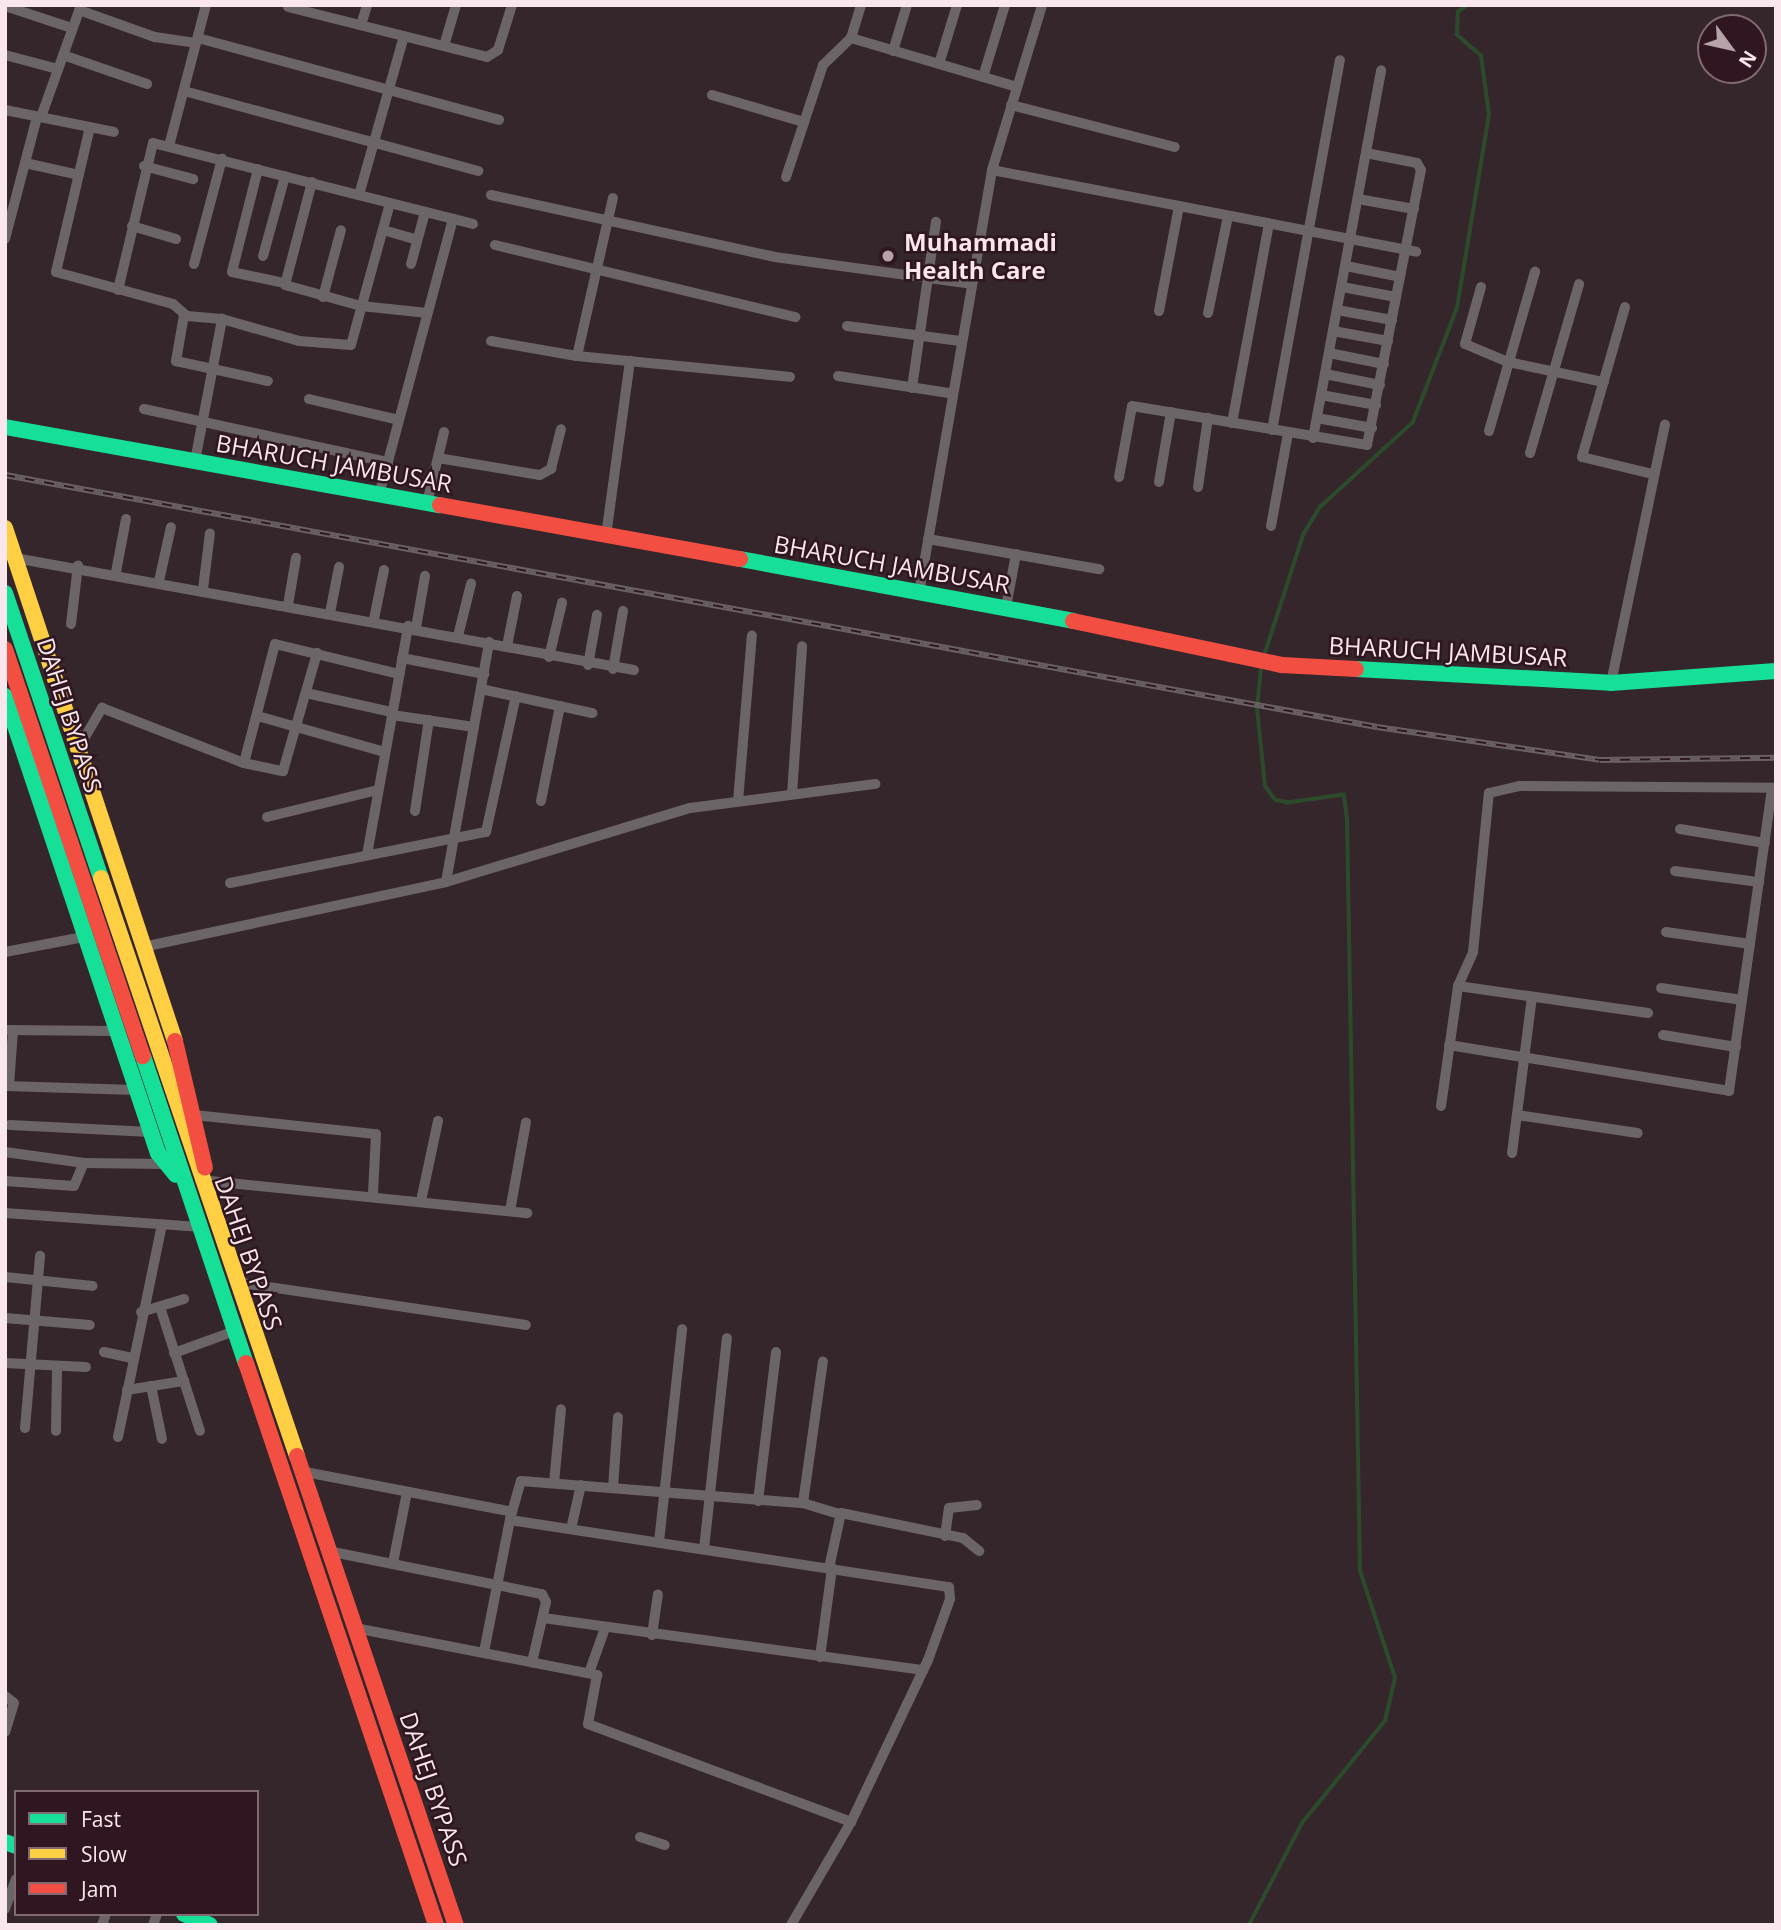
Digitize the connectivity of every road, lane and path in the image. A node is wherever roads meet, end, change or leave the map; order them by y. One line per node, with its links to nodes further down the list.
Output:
1 (206, 5): 18 (street)
2 (367, 5): 14 (street)
3 (456, 5): 19 (street)
4 (512, 5): 19 (street)
5 (861, 5): 17 (street)
6 (907, 5): 20 (street)
7 (957, 5): 24 (street)
8 (1005, 5): 27 (street)
9 (1042, 5): 29 (street)
10 (5, 6): 15 (street)
11 (288, 6): 13 (street)
12 (80, 8): 15 (street); 18 (street)
13 (307, 8): 14 (street)
14 (361, 25): 16 (street)
15 (72, 28): 22 (street)
16 (404, 36): 19 (street); 31 (street)
17 (851, 38): 20 (street); 37 (street)
18 (197, 41): 30 (street); 31 (street)
19 (443, 46)
20 (893, 51): 24 (street)
21 (5, 55): 25 (street)
22 (63, 55): 25 (street); 28 (street)
23 (1340, 60): 72 (street)
24 (939, 64): 27 (street)
25 (58, 69): 35 (street)
26 (1381, 70): 43 (street)
27 (983, 77): 29 (street)
28 (147, 83)
29 (1017, 87): 33 (street)
30 (184, 91): 40 (street); 41 (street)
31 (388, 92): 36 (street); 40 (street)
32 (712, 95): 37 (street)
33 (1011, 105): 42 (street); 48 (street)
34 (5, 110): 35 (street)
35 (39, 117): 38 (street); 45 (street)
36 (499, 120)
37 (804, 121): 52 (street)
38 (90, 127): 39 (street); 50 (street)
39 (114, 132)
40 (374, 143): 49 (street); 55 (street)
41 (169, 146): 44 (street); 46 (street)
42 (1175, 148)
43 (1366, 153): 58 (street); 61 (street)
44 (222, 159): 47 (street); 80 (street)
45 (25, 163): 50 (street); 73 (street)
46 (144, 166): 53 (street); 69 (street)
47 (258, 169): 51 (street); 87 (street)
48 (992, 170): 60 (street); 88 (street)
49 (478, 171)
50 (79, 175): 92 (street)
51 (285, 176): 54 (street); 79 (street)
52 (786, 177)
53 (193, 179)
54 (312, 183): 55 (street); 87 (street)
55 (359, 195): 59 (street)
56 (491, 195): 65 (street)
57 (613, 198): 65 (street)
58 (1358, 199): 61 (street); 75 (street)
59 (390, 203): 62 (street); 71 (street)
60 (1179, 206): 63 (street); 98 (street)
61 (1413, 209): 78 (street)
62 (425, 212): 64 (street); 76 (street)
63 (1228, 216): 67 (street); 100 (street)
64 (453, 219): 68 (street); 99 (street)
65 (608, 220): 83 (street); 86 (street)
66 (936, 222): 86 (street)
67 (1269, 223): 72 (street); 135 (street)
68 (473, 224)
69 (132, 226): 74 (street); 92 (street)
70 (341, 230): 93 (street)
71 (383, 230): 76 (street); 95 (street)
72 (1309, 231): 75 (street); 140 (street)
73 (5, 239)
74 (176, 239)
75 (1351, 239): 78 (street); 82 (street)
76 (417, 240): 81 (street)
77 (495, 245): 83 (street)
78 (1411, 251): 85 (street)
79 (263, 256)
80 (194, 264)
81 (411, 264)
82 (1346, 265): 85 (street); 90 (street)
83 (597, 270): 102 (street); 112 (street)
84 (1535, 272): 114 (street)
85 (1400, 277): 94 (street)
86 (929, 278): 88 (street); 107 (street)
87 (284, 283): 93 (street)
88 (971, 284): 109 (street)
89 (1579, 284): 117 (street)
90 (1342, 287): 94 (street); 97 (street)
91 (1481, 287): 114 (street)
92 (118, 290): 101 (street)
93 (323, 297): 95 (street)
94 (1396, 298): 104 (street)
95 (361, 306): 99 (street); 103 (street)
96 (1625, 307): 122 (street)
97 (1337, 310): 104 (street); 106 (street)
98 (1159, 311)
99 (428, 313): 133 (street)
100 (1208, 313)
101 (184, 315): 103 (street); 116 (street)
102 (795, 317)
103 (222, 319): 116 (street)
104 (1392, 320): 110 (street)
105 (847, 326): 107 (street)
106 (1333, 331): 110 (street); 111 (street)
107 (920, 336): 109 (street); 124 (street)
108 (491, 341): 112 (street)
109 (960, 341): 125 (street)
110 (1388, 341): 115 (street)
111 (1329, 353): 115 (street); 118 (street)
112 (577, 356): 113 (street)
113 (630, 361): 120 (street); 160 (street)
114 (1508, 362): 117 (street); 141 (street)
115 (1384, 364): 123 (street)
116 (212, 370): 121 (street); 134 (street)
117 (1554, 373): 122 (street); 145 (street)
118 (1325, 374): 123 (street); 126 (street)
119 (838, 376): 124 (street)
120 (790, 377)
121 (268, 381)
122 (1604, 382): 149 (street)
123 (1380, 385): 128 (street)
124 (912, 388): 125 (street)
125 (949, 393): 161 (street)
126 (1321, 395): 128 (street); 132 (street)
127 (309, 399): 133 (street)
128 (1376, 405): 138 (street)
129 (144, 410): 134 (street)
130 (1171, 412): 131 (street); 150 (street); 151 (street)
131 (1208, 418): 135 (street); 152 (street)
132 (1317, 418): 138 (street); 144 (street)
133 (400, 420): 148 (street)
134 (203, 422): 147 (street); 148 (street)
135 (1232, 423): 140 (street)
136 (1665, 425): 149 (street)
137 (5, 427): 147 (main road, BHARUCH JAMBUSAR)
138 (1372, 428): 144 (street)
139 (561, 429): 146 (street)
140 (1272, 430): 143 (street)
141 (1489, 431)
142 (444, 432): 146 (street)
143 (1288, 433): 144 (street); 156 (street)
144 (1313, 438)
145 (1530, 453)
146 (438, 458): 154 (street)
147 (195, 461): 153 (main road, BHARUCH JAMBUSAR)
148 (388, 462): 153 (street)
149 (1653, 474): 201 (street)
150 (1119, 477)
151 (1159, 482)
152 (1198, 486)
153 (379, 495): 154 (main road, BHARUCH JAMBUSAR)
154 (427, 503): 160 (main road, BHARUCH JAMBUSAR)
155 (126, 519): 169 (street)
156 (1271, 526)
157 (170, 527): 171 (street)
158 (5, 528): 163 (main road)
159 (210, 533): 173 (street)
160 (606, 536): 175 (main road, BHARUCH JAMBUSAR)
161 (928, 539): 162 (street); 175 (street)
162 (1016, 554): 167 (street); 179 (street)
163 (15, 558): 165 (street); 214 (main road)
164 (296, 558): 178 (street)
165 (78, 565): 169 (street); 184 (street)
166 (339, 568): 181 (street)
167 (1099, 569)
168 (384, 570): 183 (street)
169 (116, 572): 171 (street)
170 (425, 576): 185 (street)
171 (159, 581): 173 (street)
172 (471, 584): 186 (street)
173 (203, 589): 178 (street)
174 (5, 593): 227 (main road, DAHEJ BYPASS)
175 (919, 593): 179 (main road, BHARUCH JAMBUSAR)
176 (517, 596): 189 (street)
177 (562, 603): 193 (street)
178 (288, 605): 181 (street)
179 (1006, 607): 201 (main road, BHARUCH JAMBUSAR)
180 (623, 611): 196 (street)
181 (330, 613): 183 (street)
182 (597, 615): 195 (street)
183 (374, 619): 185 (street)
184 (71, 624)
185 (412, 627): 186 (street); 194 (street)
186 (458, 636): 188 (street)
187 (752, 636): 223 (street)
188 (489, 642): 189 (street); 200 (street)
189 (507, 646): 193 (street)
190 (802, 646): 221 (street)
191 (5, 649): 227 (main road, DAHEJ BYPASS)
192 (317, 653): 199 (street); 203 (street); 213 (street)
193 (549, 657): 195 (street)
194 (402, 658): 199 (street); 200 (street)
195 (588, 664): 196 (street)
196 (612, 669): 197 (street)
197 (634, 670)
198 (1776, 671): 201 (main road, BHARUCH JAMBUSAR)
199 (399, 674): 207 (street)
200 (484, 674): 202 (street)
201 (1611, 683)
202 (481, 689): 205 (street); 211 (street)
203 (306, 693): 207 (street); 212 (street)
204 (5, 696): 236 (main road)
205 (516, 696): 206 (street); 228 (street)
206 (560, 706): 208 (street); 222 (street)
207 (392, 713): 210 (street); 215 (street)
208 (592, 713)
209 (261, 718): 212 (street)
210 (429, 720): 211 (street); 224 (street)
211 (474, 727): 228 (street)
212 (295, 732): 215 (street); 217 (street)
213 (248, 747): 216 (street); 217 (street)
214 (78, 750): 216 (street); 238 (main road)
215 (385, 752): 220 (street)
216 (232, 758): 217 (street)
217 (244, 763)
218 (875, 784): 221 (street)
219 (1774, 789): 229 (street); 240 (street)
220 (378, 790): 225 (street); 230 (street)
221 (792, 794): 223 (street)
222 (541, 801)
223 (738, 801): 232 (street)
224 (415, 811)
225 (267, 817)
226 (1680, 829): 229 (street)
227 (75, 831): 266 (main road, DAHEJ BYPASS)
228 (454, 836): 230 (street); 232 (street)
229 (1765, 843): 233 (street)
230 (367, 855): 234 (street)
231 (1675, 871): 233 (street)
232 (446, 881): 238 (street)
233 (1759, 882): 237 (street)
234 (230, 883)
235 (1666, 932): 237 (street)
236 (84, 937): 239 (street); 246 (main road)
237 (1750, 944): 243 (street)
238 (143, 947): 254 (main road)
239 (5, 952)
240 (1458, 986): 242 (street); 248 (street)
241 (1661, 988): 243 (street)
242 (1532, 997): 244 (street); 250 (street)
243 (1742, 1000): 249 (street)
244 (1648, 1013)
245 (9, 1030): 246 (street); 251 (street)
246 (115, 1031): 252 (main road)
247 (1663, 1035): 249 (street)
248 (1449, 1045): 250 (street); 253 (street)
249 (1736, 1047): 250 (street)
250 (1525, 1057): 255 (street)
251 (7, 1086): 252 (street)
252 (136, 1090): 259 (main road)
253 (1441, 1106)
254 (194, 1115): 266 (main road); 267 (street)
255 (1517, 1115): 260 (street); 262 (street)
256 (438, 1121): 268 (street)
257 (526, 1122): 270 (street)
258 (10, 1125): 259 (street)
259 (151, 1132): 264 (main road)
260 (1639, 1133)
261 (5, 1152): 263 (street)
262 (1512, 1153)
263 (84, 1163): 264 (street); 265 (street)
264 (167, 1164): 266 (main road)
265 (5, 1181)
266 (197, 1182): 267 (street); 269 (main road, DAHEJ BYPASS); 273 (main road, DAHEJ BYPASS)
267 (373, 1194): 268 (street)
268 (421, 1201): 270 (street)
269 (208, 1204): 273 (main road); 278 (main road, DAHEJ BYPASS)
270 (510, 1211): 272 (street)
271 (5, 1213): 274 (street)
272 (527, 1213)
273 (196, 1220): 274 (street); 288 (main road, DAHEJ BYPASS)
274 (162, 1224): 282 (street)
275 (40, 1256): 277 (street)
276 (5, 1277): 277 (street)
277 (38, 1280): 279 (street); 284 (street)
278 (235, 1282): 286 (street); 309 (main road, DAHEJ BYPASS)
279 (93, 1286)
280 (184, 1299): 281 (street)
281 (160, 1307): 282 (street); 292 (street)
282 (141, 1312): 293 (street)
283 (5, 1318): 284 (street)
284 (35, 1321): 285 (street); 296 (street)
285 (90, 1325)
286 (526, 1325)
287 (682, 1329): 314 (street)
288 (232, 1332): 292 (street); 332 (main road, DAHEJ BYPASS)
289 (727, 1338): 315 (street)
290 (104, 1352): 293 (street)
291 (776, 1352): 316 (street)
292 (174, 1353): 299 (street)
293 (133, 1358): 301 (street)
294 (823, 1361): 317 (street)
295 (5, 1363): 296 (street)
296 (31, 1365): 297 (street); 304 (street)
297 (58, 1366): 298 (street); 305 (street)
298 (86, 1367)
299 (184, 1381): 300 (street); 306 (street)
300 (151, 1386): 301 (street); 308 (street)
301 (127, 1390): 307 (street)
302 (561, 1409): 310 (street)
303 (618, 1417): 312 (street)
304 (25, 1428)
305 (56, 1431)
306 (200, 1431)
307 (118, 1437)
308 (162, 1439)
309 (300, 1471): 313 (street); 325 (main road, DAHEJ BYPASS)
310 (554, 1483): 311 (street); 320 (street)
311 (581, 1485): 312 (street); 321 (street)
312 (613, 1488): 314 (street)
313 (407, 1492): 320 (street); 327 (street)
314 (664, 1492): 315 (street); 323 (street)
315 (709, 1496): 316 (street); 324 (street)
316 (758, 1501): 317 (street)
317 (803, 1503): 319 (street)
318 (977, 1505): 322 (street)
319 (839, 1514): 322 (street); 328 (street)
320 (511, 1516): 321 (street); 329 (street)
321 (571, 1529): 323 (street)
322 (945, 1536): 326 (street)
323 (659, 1542): 324 (street)
324 (704, 1549): 328 (street)
325 (328, 1551): 327 (street); 334 (main road, DAHEJ BYPASS)
326 (979, 1551)
327 (393, 1563): 329 (street)
328 (831, 1568): 337 (street); 339 (street)
329 (499, 1582): 331 (street); 336 (street)
330 (658, 1594): 335 (street)
331 (543, 1618): 333 (street); 338 (street)
332 (335, 1626): 334 (street); 350 (main road, DAHEJ BYPASS)
333 (605, 1628): 335 (street); 340 (street)
334 (356, 1629): 336 (street); 351 (main road, DAHEJ BYPASS)
335 (652, 1635): 337 (street)
336 (484, 1652): 338 (street)
337 (820, 1657): 339 (street)
338 (532, 1661): 340 (street)
339 (923, 1670): 343 (street)
340 (589, 1673): 343 (street)
341 (5, 1696): 342 (street)
342 (5, 1732)
343 (851, 1822): 352 (street)
344 (640, 1837): 345 (street)
345 (665, 1846)
346 (14, 1885): 347 (street)
347 (5, 1909)
348 (189, 1916): 349 (main road)
349 (210, 1925)
350 (436, 1925)
351 (456, 1925)
352 (791, 1925)

